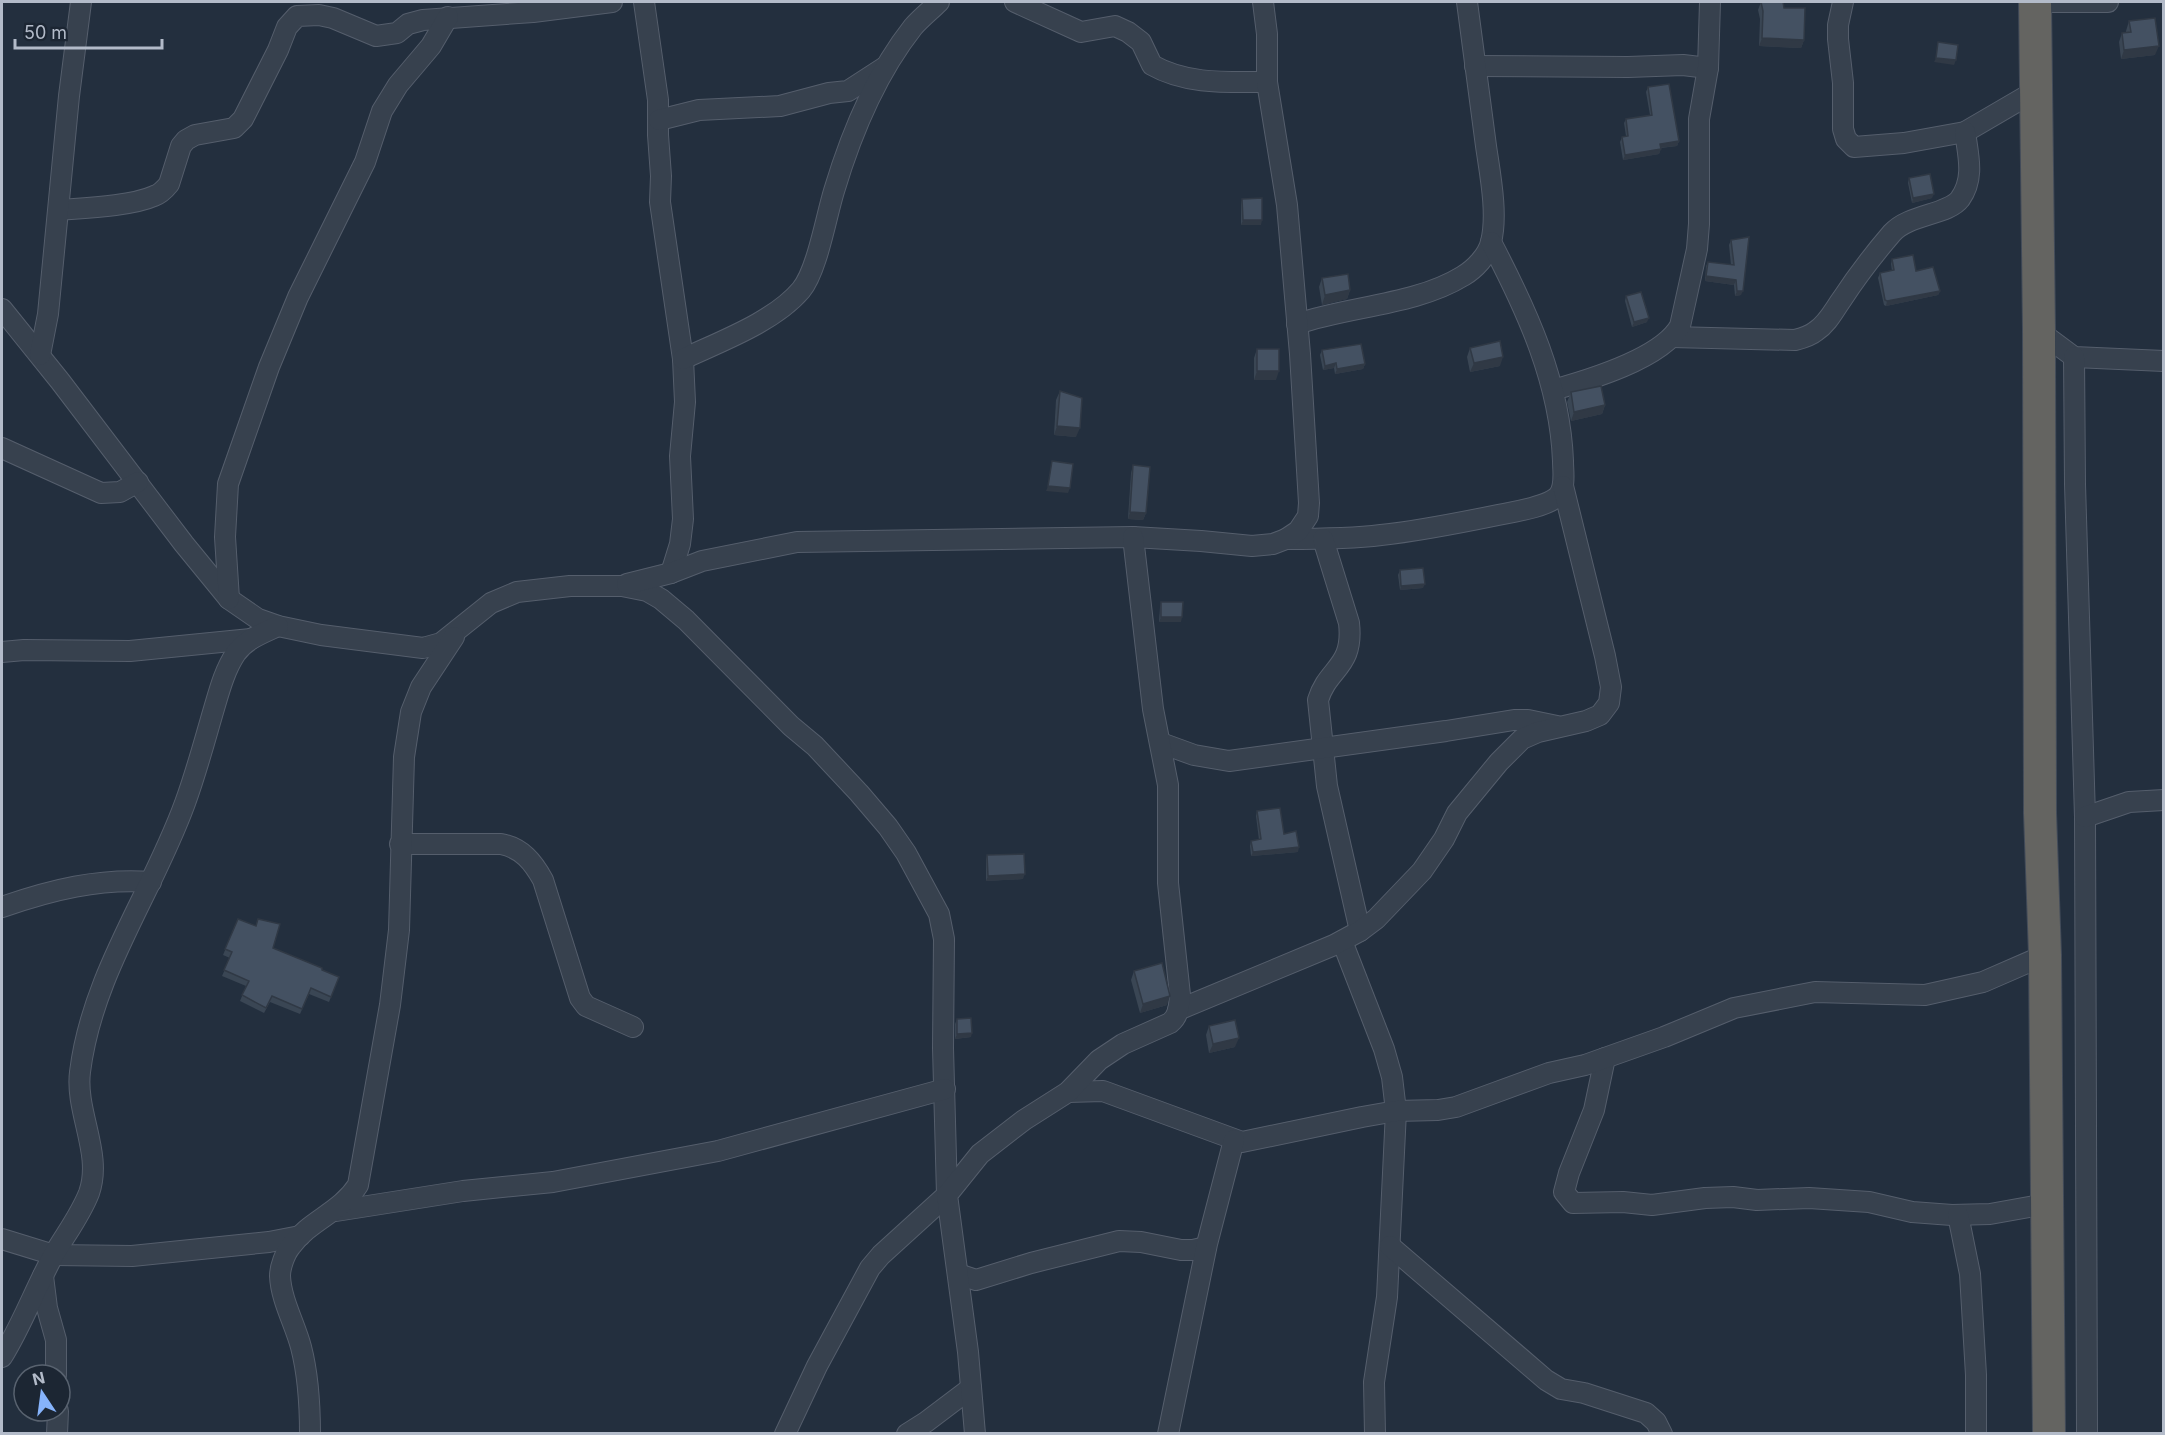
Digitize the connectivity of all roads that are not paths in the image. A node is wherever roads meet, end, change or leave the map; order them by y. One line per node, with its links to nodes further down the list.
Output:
1 (81, 2): 21 (street)
2 (612, 2): 13 (street)
3 (644, 2): 19 (street)
4 (939, 2): 14 (street)
5 (1016, 2): 17 (street)
6 (1263, 2): 17 (street)
7 (1467, 2): 15 (street)
8 (1710, 2): 16 (street)
9 (1843, 2): 20 (street)
10 (2035, 2): 11 (street); 18 (highway)
11 (2108, 2)
12 (297, 9): 13 (street); 21 (street)
13 (443, 12): 40 (street)
14 (888, 65): 19 (street); 29 (street)
15 (1475, 66): 16 (street); 22 (street)
16 (1708, 68): 26 (street)
17 (1268, 82): 24 (street)
18 (2037, 90): 20 (street); 25 (highway)
19 (659, 120): 29 (street)
20 (1965, 132): 26 (street)
21 (59, 210): 27 (street)
22 (1491, 242): 24 (street); 31 (street)
23 (2, 309): 27 (street)
24 (1297, 324): 37 (street)
25 (2039, 331): 28 (street); 55 (highway)
26 (1672, 337): 31 (street)
27 (39, 355): 33 (street)
28 (2074, 357): 30 (street); 49 (street)
29 (683, 359): 38 (street)
30 (2163, 361)
31 (1553, 390): 34 (street)
32 (2, 448): 33 (street)
33 (138, 482): 40 (street)
34 (1563, 486): 36 (street); 45 (street)
35 (1132, 537): 37 (street); 38 (street); 46 (street)
36 (1323, 538): 37 (street); 47 (street)
37 (1286, 539)
38 (671, 573): 39 (street)
39 (622, 586): 42 (street); 59 (street)
40 (229, 599): 41 (street)
41 (278, 626): 42 (street); 43 (street)
42 (457, 632): 50 (street)
43 (251, 639): 44 (street); 51 (street)
44 (2, 652)
45 (1564, 727): 47 (street); 53 (street)
46 (1161, 743): 47 (street); 56 (street)
47 (1323, 747): 53 (street)
48 (2163, 800): 49 (street)
49 (2085, 817): 86 (street)
50 (400, 844): 57 (street); 65 (street)
51 (152, 882): 52 (street); 71 (street)
52 (2, 907)
53 (1360, 931): 54 (street)
54 (1342, 941): 56 (street); 61 (street)
55 (2045, 955): 58 (street); 64 (highway)
56 (1178, 1010): 60 (street)
57 (633, 1027)
58 (1605, 1058): 61 (street); 66 (street)
59 (945, 1089): 63 (street); 65 (street)
60 (1068, 1092): 62 (street); 63 (street)
61 (1396, 1111): 62 (street); 69 (street)
62 (1234, 1140): 70 (street)
63 (947, 1195): 72 (street); 78 (street)
64 (2046, 1204): 66 (street); 85 (highway)
65 (332, 1212): 67 (street)
66 (1958, 1215): 84 (street)
67 (300, 1236): 71 (street); 77 (street)
68 (2, 1239): 71 (street)
69 (1390, 1246): 82 (street); 83 (street)
70 (1206, 1247): 72 (street); 81 (street)
71 (54, 1255): 73 (street)
72 (958, 1274): 76 (street)
73 (43, 1276): 74 (street); 75 (street)
74 (2, 1357)
75 (56, 1363)
76 (971, 1388): 79 (street); 80 (street)
77 (310, 1434)
78 (785, 1434)
79 (907, 1434)
80 (975, 1434)
81 (1168, 1434)
82 (1375, 1434)
83 (1662, 1434)
84 (1976, 1434)
85 (2049, 1434)
86 (2087, 1434)

